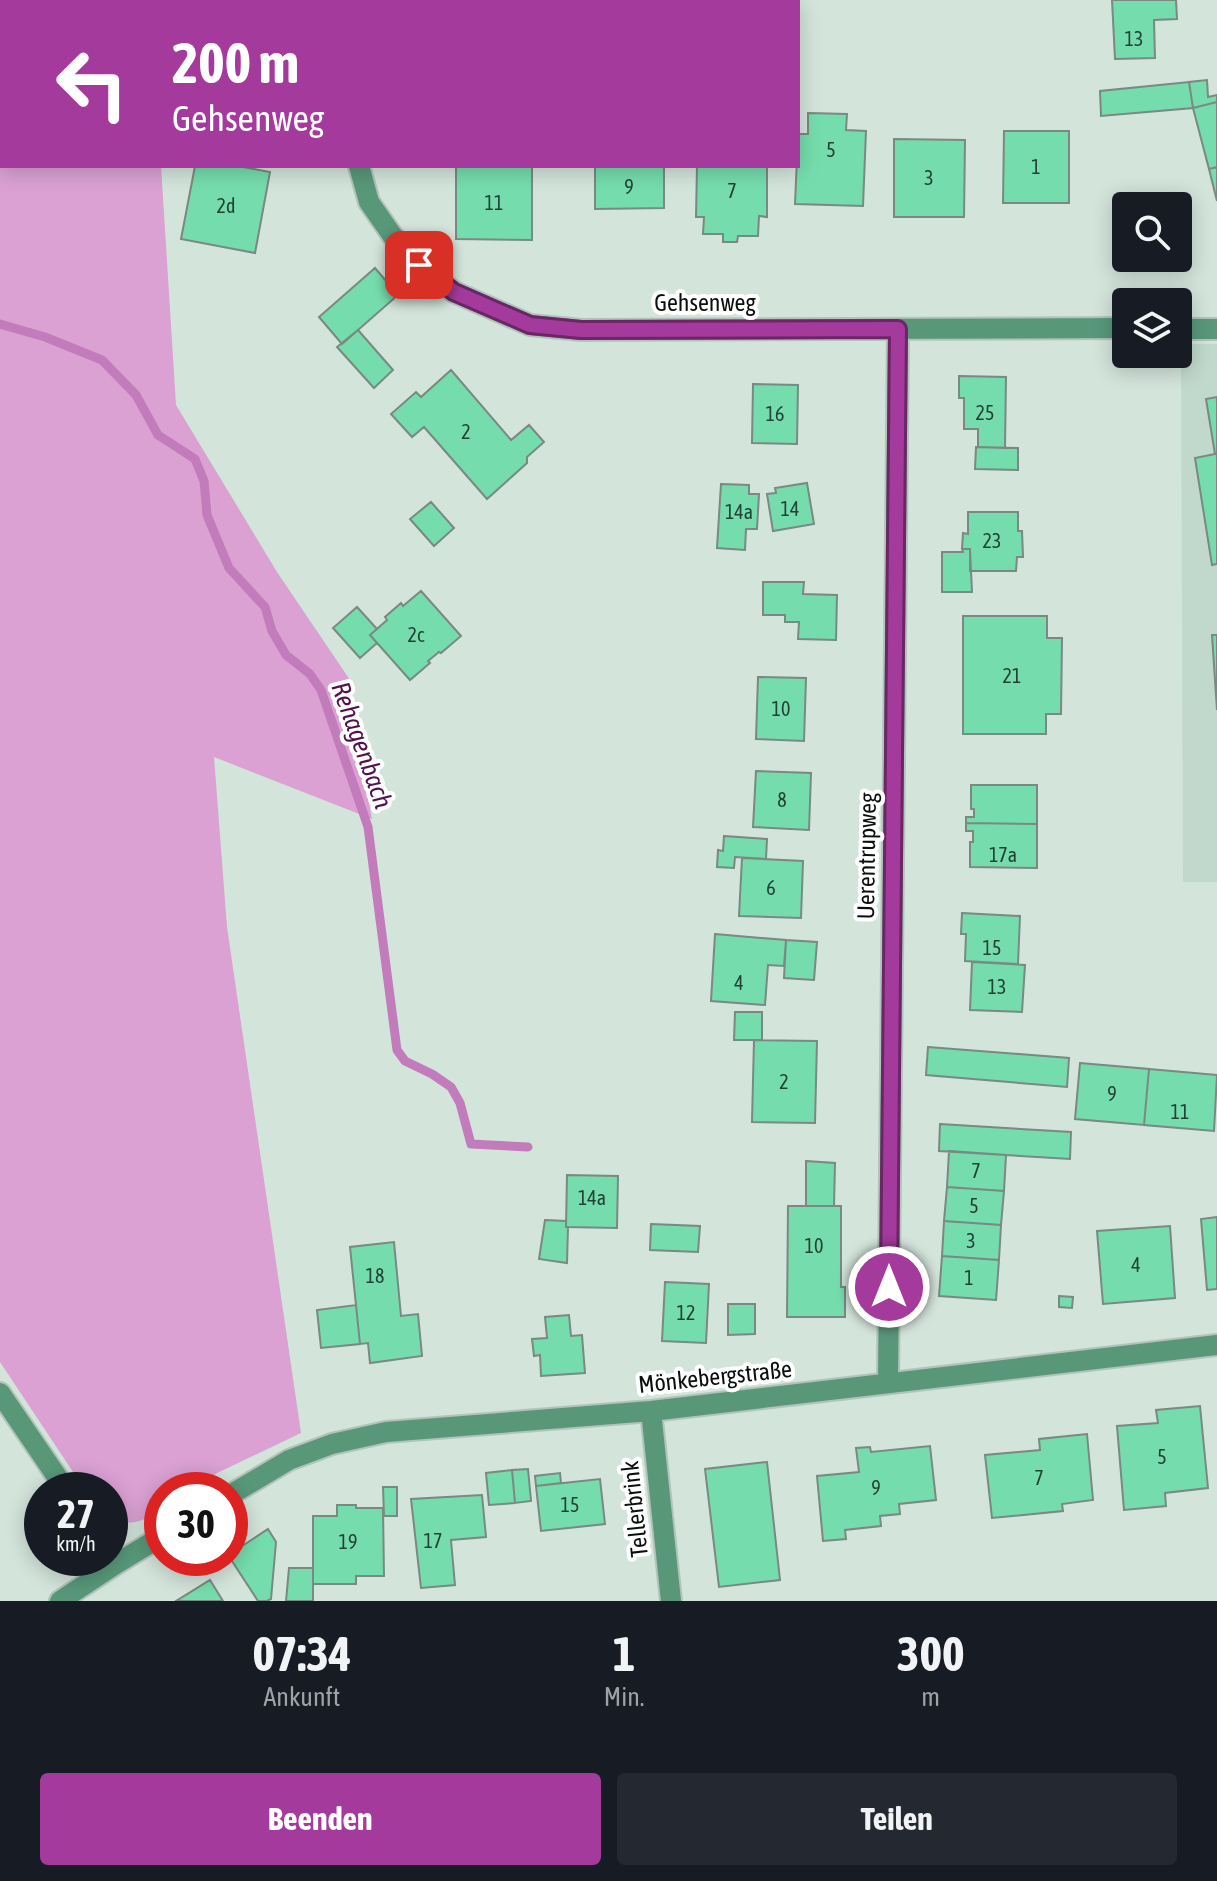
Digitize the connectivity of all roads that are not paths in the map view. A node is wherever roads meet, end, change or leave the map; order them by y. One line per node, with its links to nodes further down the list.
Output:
1 (360, 168): 3 (street, Gehsenweg)
2 (1112, 328): 3 (street, Gehsenweg)
3 (898, 329): 7 (street, Uerentrupweg)
4 (1192, 329): 5 (street)
5 (1217, 329)
6 (1217, 1345): 7 (street, Mönkebergstraße)
7 (888, 1383): 9 (street, Mönkebergstraße)
8 (0, 1393): 10 (street)
9 (651, 1411): 11 (street, Mönkebergstraße); 14 (street, Tellerbrink)
10 (54, 1472)
11 (248, 1484)
12 (92, 1576): 13 (street)
13 (60, 1601)
14 (671, 1601)

